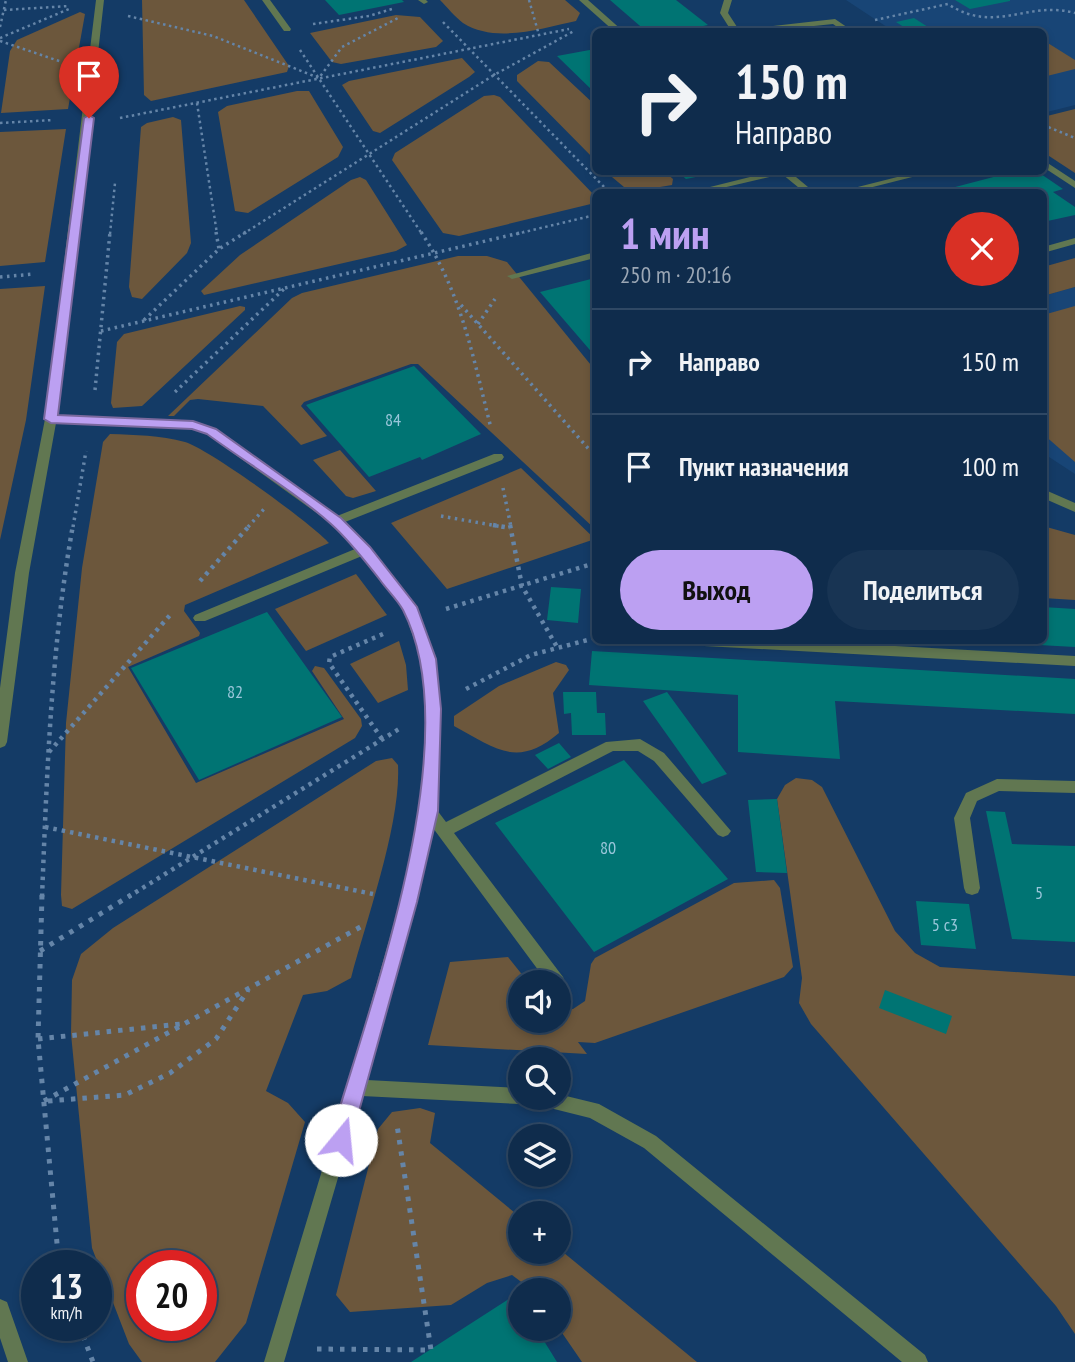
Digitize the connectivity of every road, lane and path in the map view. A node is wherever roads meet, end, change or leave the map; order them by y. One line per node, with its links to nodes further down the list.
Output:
1 (6, 0): 11 (path)
2 (100, 0): 28 (lane)
3 (265, 0): 24 (lane)
4 (529, 0): 25 (path)
5 (583, 0): 14 (lane)
6 (728, 0): 20 (lane)
7 (942, 0): 9 (path)
8 (423, 1): 24 (path); 30 (path)
9 (948, 4): 12 (path); 23 (path)
10 (127, 8): 13 (path)
11 (4, 10): 18 (path); 26 (path)
12 (1075, 13)
13 (127, 16): 16 (path); 30 (path)
14 (607, 21): 17 (path); 19 (lane)
15 (445, 24): 27 (path)
16 (126, 25)
17 (585, 25): 25 (path); 29 (path)
18 (0, 27)
19 (615, 28)
20 (735, 28)
21 (760, 28): 22 (lane)
22 (846, 28)
23 (851, 28)
24 (287, 29): 30 (path)
25 (539, 35): 27 (path)
26 (0, 40): 28 (path)
27 (469, 49): 29 (path); 30 (path)
28 (93, 72): 33 (lane)
29 (494, 75): 39 (path); 43 (path)
30 (319, 78): 31 (path); 39 (path)
31 (198, 103): 34 (path); 54 (path)
32 (121, 105): 34 (path)
33 (89, 118): 35 (path); 63 (lane)
34 (120, 118): 37 (path)
35 (0, 123)
36 (1047, 127): 38 (path)
37 (119, 132)
38 (1075, 138)
39 (369, 153): 54 (path); 56 (path)
40 (1047, 166): 47 (lane)
41 (116, 171): 62 (path)
42 (592, 175): 48 (path)
43 (592, 175)
44 (769, 175): 49 (lane)
45 (786, 175): 50 (lane)
46 (914, 175): 51 (lane)
47 (1075, 185)
48 (606, 189)
49 (708, 189)
50 (805, 189)
51 (856, 189)
52 (592, 216): 56 (path)
53 (1075, 242): 55 (lane)
54 (219, 249): 61 (path)
55 (1047, 249)
56 (435, 253): 59 (path)
57 (592, 256): 58 (lane)
58 (512, 276)
59 (286, 288): 61 (path); 65 (path)
60 (460, 305): 66 (path)
61 (144, 320): 62 (path)
62 (101, 331): 64 (path)
63 (51, 419): 64 (lane); 82 (lane)
64 (92, 420): 65 (lane); 83 (path)
65 (144, 422): 68 (lane)
66 (592, 453)
67 (498, 457): 70 (lane)
68 (285, 484): 72 (lane); 75 (path)
69 (1047, 495): 71 (lane)
70 (378, 505): 72 (lane); 73 (path)
71 (1075, 508)
72 (336, 521): 74 (lane)
73 (510, 528)
74 (365, 550): 77 (lane); 81 (lane)
75 (194, 588)
76 (176, 609): 83 (path)
77 (200, 618)
78 (592, 639): 81 (path)
79 (760, 644): 80 (lane)
80 (1075, 661)
81 (433, 709): 85 (lane); 89 (path)
82 (0, 742)
83 (48, 753): 86 (path)
84 (1075, 787): 90 (lane)
85 (429, 811): 87 (lane); 91 (lane)
86 (45, 827): 89 (path); 92 (path)
87 (443, 831): 88 (lane); 93 (lane)
88 (723, 831)
89 (192, 858): 91 (path); 92 (path)
90 (972, 888)
91 (408, 902): 94 (path); 97 (lane)
92 (40, 951): 96 (path)
93 (548, 970)
94 (249, 989): 95 (path); 100 (path)
95 (186, 1023): 96 (path); 100 (path)
96 (38, 1040): 100 (path)
97 (356, 1088): 98 (lane); 105 (lane)
98 (392, 1090): 99 (lane); 105 (path)
99 (508, 1095)
100 (44, 1101): 102 (path)
101 (571, 1105): 108 (lane)
102 (58, 1250)
103 (0, 1309): 106 (lane)
104 (85, 1341): 107 (path)
105 (276, 1356)
106 (18, 1362)
107 (93, 1362)
108 (918, 1362)

